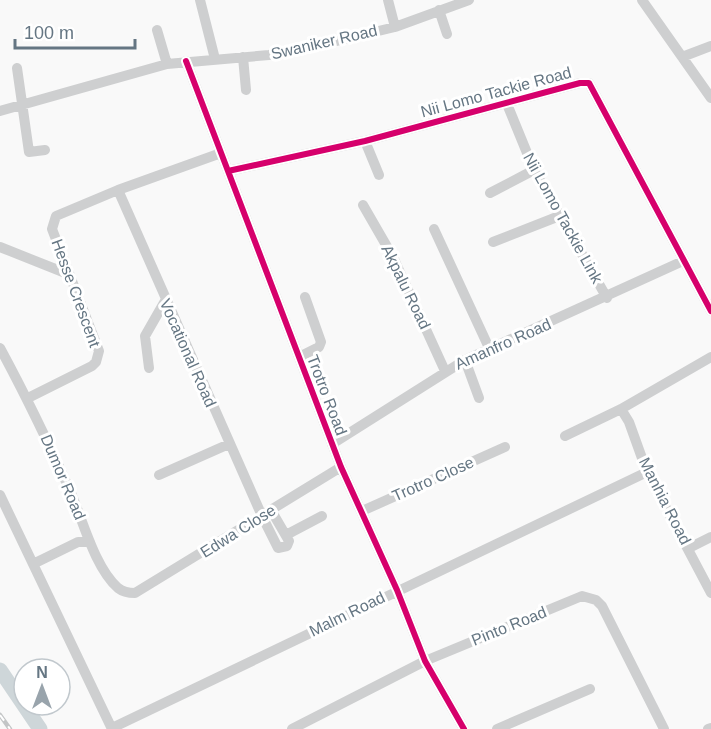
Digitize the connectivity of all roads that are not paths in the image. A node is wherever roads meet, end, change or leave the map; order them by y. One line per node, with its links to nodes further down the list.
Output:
1 (200, 0): 12 (street)
2 (388, 0): 6 (street)
3 (469, 0): 5 (street, Swaniker Road)
4 (642, 0): 11 (street)
5 (439, 10): 6 (street, Swaniker Road); 8 (street)
6 (395, 27): 10 (street, Swaniker Road)
7 (157, 30): 14 (street)
8 (447, 34)
9 (711, 46): 11 (street)
10 (243, 57): 12 (street, Swaniker Road); 16 (street)
11 (682, 57): 17 (street)
12 (215, 58): 13 (street, Swaniker Road)
13 (186, 61): 14 (street, Swaniker Road); 23 (street, Trotro Road)
14 (167, 64): 18 (street, Swaniker Road)
15 (17, 68): 18 (street)
16 (246, 90)
17 (711, 99)
18 (21, 104): 20 (street, Swaniker Road); 22 (street)
19 (507, 104): 21 (street, Nii Lomo Tackie Road); 24 (street, Nii Lomo Tackie Link); 34 (street, Nii Lomo Tackie Road)
20 (0, 111)
21 (365, 141): 25 (street, Nii Lomo Tackie Road); 26 (street)
22 (45, 150)
23 (221, 153): 25 (street, Trotro Road); 27 (street, Hesse Crescent)
24 (534, 170): 28 (street); 30 (street, Nii Lomo Tackie Link)
25 (228, 171): 42 (street, Trotro Road)
26 (379, 175)
27 (118, 190): 35 (street, Hesse Crescent); 38 (street, Vocational Road)
28 (490, 194)
29 (363, 205): 46 (street, Akpalu Road)
30 (562, 215): 32 (street); 37 (street, Nii Lomo Tackie Link)
31 (434, 229): 41 (street)
32 (493, 242)
33 (0, 246): 35 (street)
34 (683, 261): 37 (street, Amanfro Road); 39 (street, Nii Lomo Tackie Road)
35 (68, 274): 47 (street, Hesse Crescent)
36 (305, 297): 42 (street)
37 (607, 298): 41 (street, Amanfro Road)
38 (165, 301): 45 (street); 51 (street, Vocational Road)
39 (711, 311)
40 (0, 348): 47 (street, Dumor Road)
41 (490, 350): 44 (street, Amanfro Road)
42 (298, 357): 52 (street, Trotro Road)
43 (711, 357): 49 (street)
44 (465, 360): 46 (street, Amanfro Road); 48 (street)
45 (149, 368)
46 (445, 371): 52 (street, Amanfro Road)
47 (28, 398): 62 (street, Dumor Road)
48 (479, 398)
49 (621, 409): 50 (street); 55 (street, Manhia Road)
50 (565, 436)
51 (229, 444): 56 (street); 59 (street, Vocational Road)
52 (332, 444): 54 (street, Trotro Road)
53 (505, 447): 58 (street, Trotro Close)
54 (341, 467): 58 (street, Trotro Road); 59 (street, Edwa Close)
55 (647, 472): 63 (street, Manhia Road); 65 (street, Malm Road)
56 (159, 475)
57 (0, 495): 64 (street)
58 (362, 511): 65 (street, Trotro Road)
59 (266, 513): 60 (street, Vocational Road); 66 (street, Edwa Close)
60 (322, 516)
61 (711, 537): 63 (street)
62 (90, 542): 64 (street); 66 (street, Dumor Road)
63 (689, 548): 67 (street, Manhia Road)
64 (33, 564): 70 (street)
65 (397, 590): 68 (street, Trotro Road); 70 (street, Malm Road)
66 (135, 593)
67 (711, 593)
68 (425, 661): 71 (street, Pinto Road); 72 (street, Trotro Road); 74 (street, Pinto Road)
69 (590, 689): 73 (street)
70 (112, 728)
71 (292, 729)
72 (464, 729)
73 (497, 729)
74 (664, 729)

